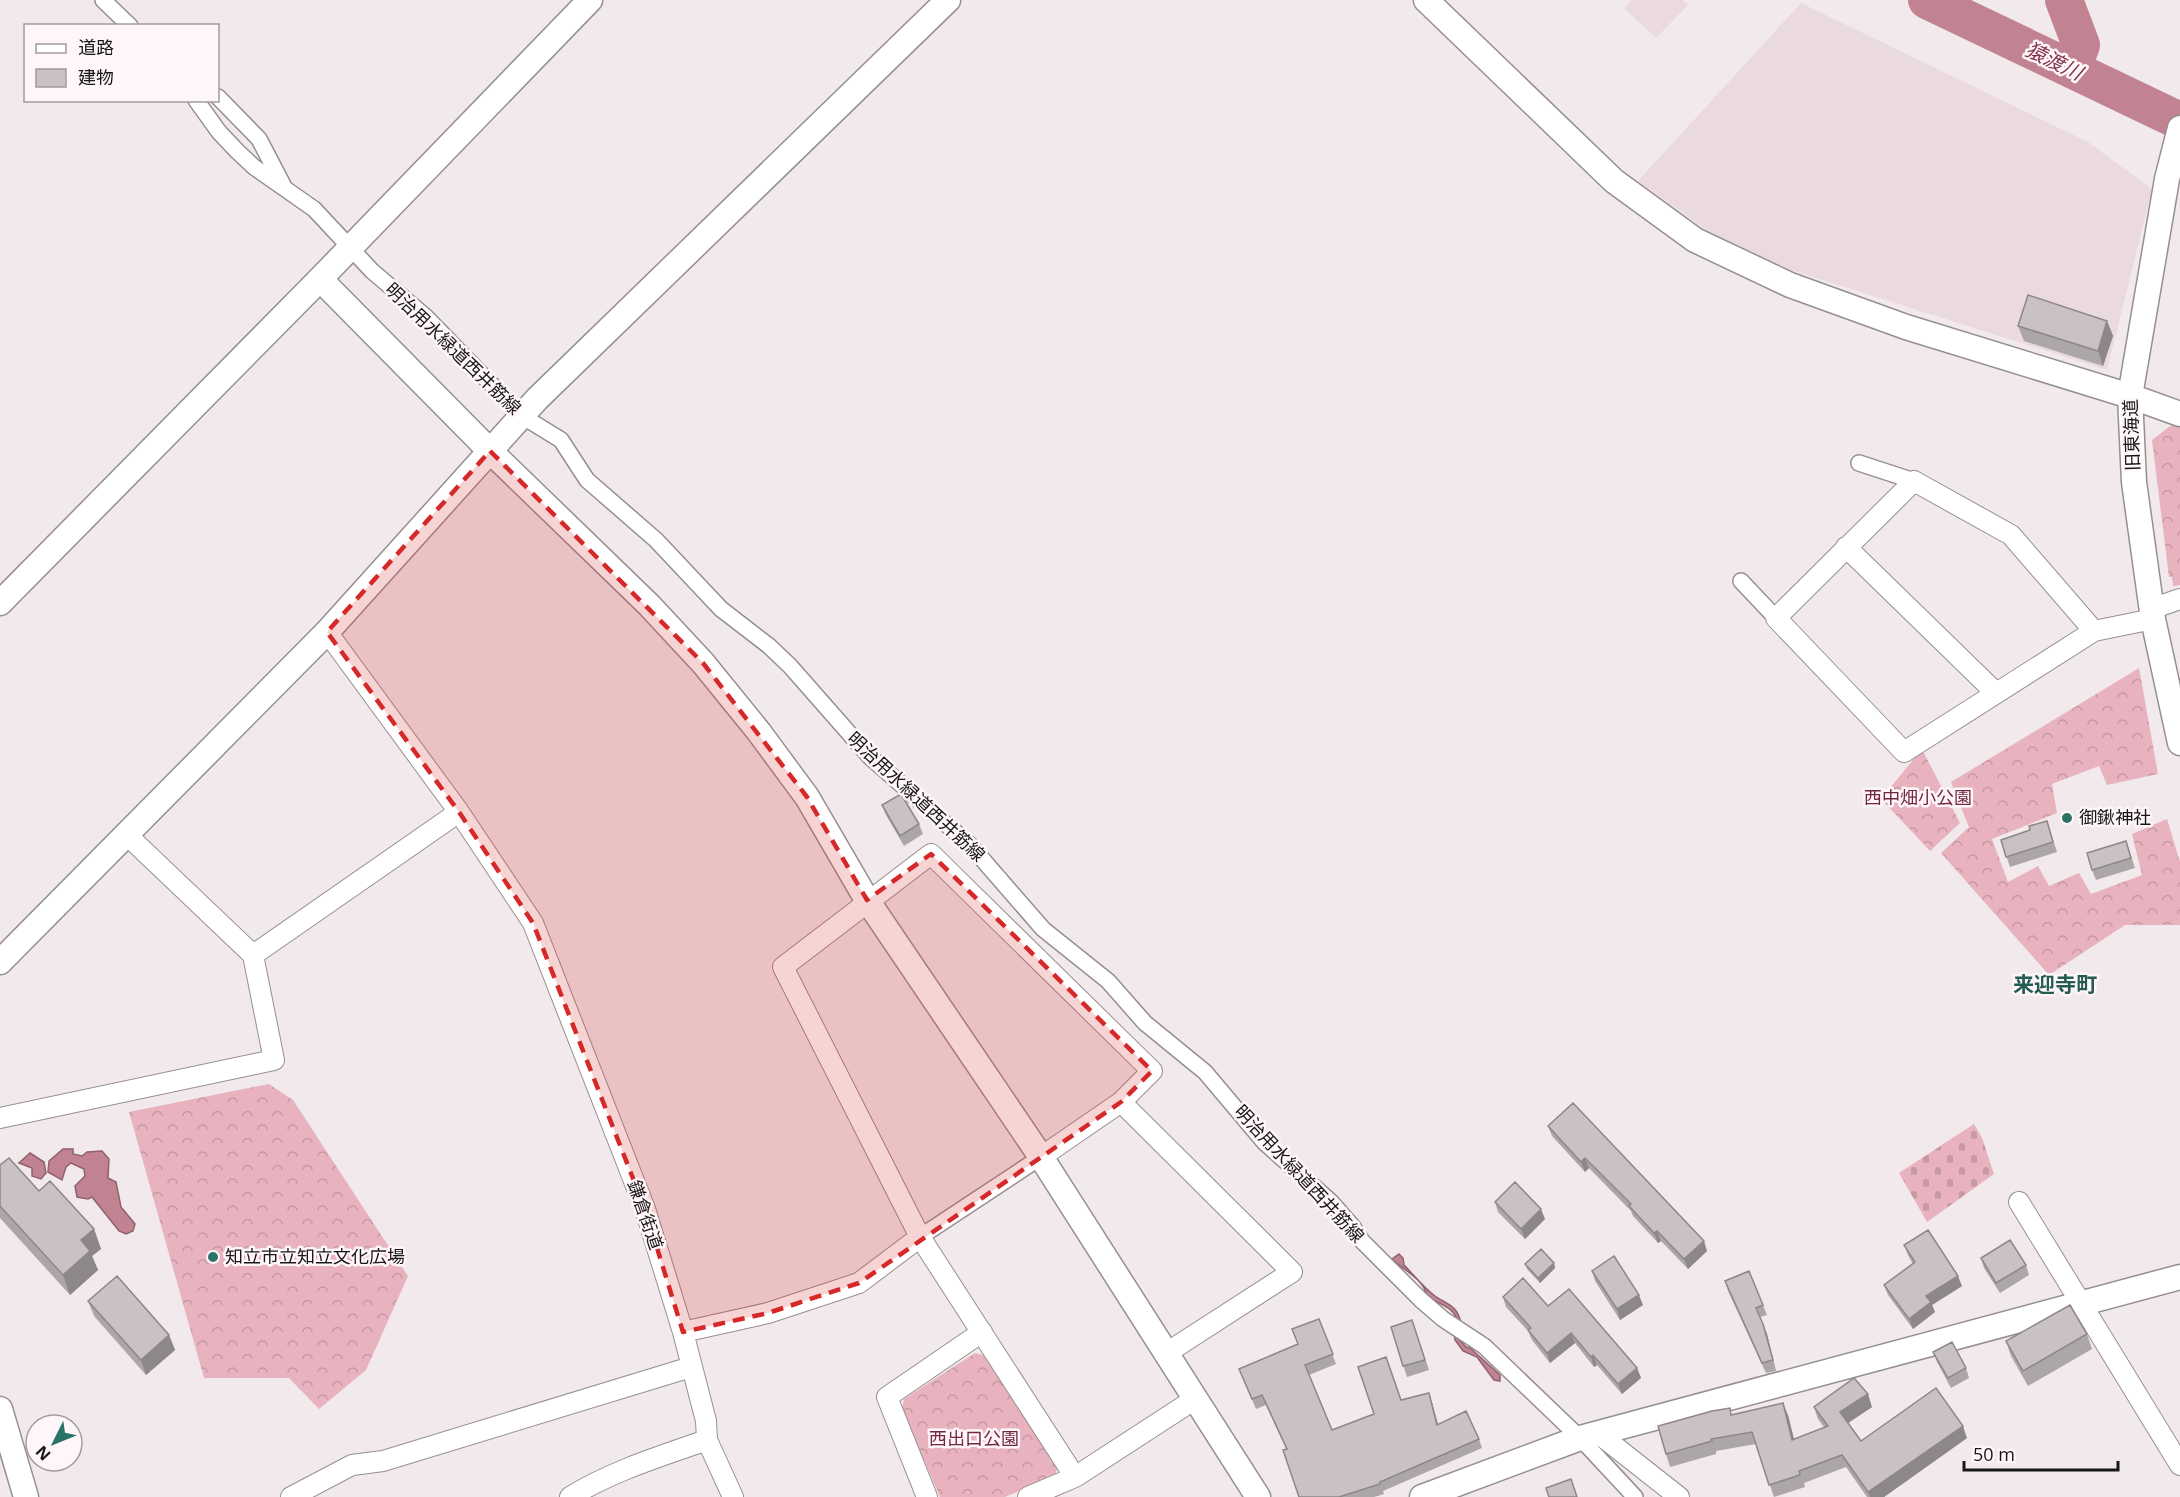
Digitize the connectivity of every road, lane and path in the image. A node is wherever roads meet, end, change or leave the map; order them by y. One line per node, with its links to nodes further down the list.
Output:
1 (103, 0): 5 (street)
2 (590, 0): 10 (street)
3 (948, 0): 14 (street)
4 (1426, 0): 12 (street)
5 (128, 24)
6 (219, 98): 9 (street)
7 (198, 102): 9 (street, 明治用水緑道西井筋線)
8 (2180, 128): 12 (street, 旧東海道)
9 (283, 187): 10 (street, 明治用水緑道西井筋線)
10 (350, 248): 11 (street); 14 (street, 明治用水緑道西井筋線)
11 (320, 279): 15 (street); 21 (street)
12 (2130, 396): 13 (street); 22 (street, 旧東海道)
13 (2180, 414)
14 (522, 416): 15 (street); 46 (street, 明治用水緑道西井筋線)
15 (490, 451): 25 (street); 30 (street)
16 (1859, 463): 17 (street)
17 (1914, 481): 18 (street); 24 (street)
18 (1846, 547): 23 (street); 26 (street)
19 (1741, 581): 23 (street)
20 (2180, 599): 22 (street)
21 (0, 603)
22 (2152, 614): 24 (street); 27 (street, 旧東海道)
23 (1776, 618): 26 (street)
24 (2094, 631): 26 (street)
25 (327, 632): 28 (street, 鎌倉街道); 29 (street)
26 (1996, 693)
27 (2180, 743)
28 (459, 812): 31 (street); 40 (street, 鎌倉街道)
29 (127, 835): 31 (street); 32 (street)
30 (867, 900): 33 (street); 35 (street); 37 (street)
31 (253, 955): 34 (street)
32 (0, 962)
33 (1121, 1102): 35 (street); 42 (street)
34 (0, 1118)
35 (1041, 1157): 37 (street); 42 (street)
36 (2019, 1202): 39 (street)
37 (921, 1237): 40 (street); 41 (street)
38 (2180, 1277): 39 (street)
39 (2080, 1304): 46 (street); 48 (street)
40 (683, 1332): 43 (street, 鎌倉街道)
41 (982, 1332): 49 (street); 55 (street)
42 (1166, 1354): 44 (street)
43 (691, 1367): 47 (street, 鎌倉街道); 50 (street)
44 (1195, 1399): 49 (street); 57 (street)
45 (0, 1408): 51 (street)
46 (1589, 1436): 58 (street); 59 (street, 明治用水緑道西井筋線); 60 (street)
47 (707, 1440): 53 (street); 54 (street, 鎌倉街道)
48 (2180, 1465)
49 (1075, 1477): 56 (street)
50 (320, 1491): 52 (street)
51 (26, 1497)
52 (291, 1497)
53 (570, 1497)
54 (733, 1497)
55 (927, 1497)
56 (1028, 1497)
57 (1258, 1497)
58 (1422, 1497)
59 (1635, 1497)
60 (1679, 1497)

